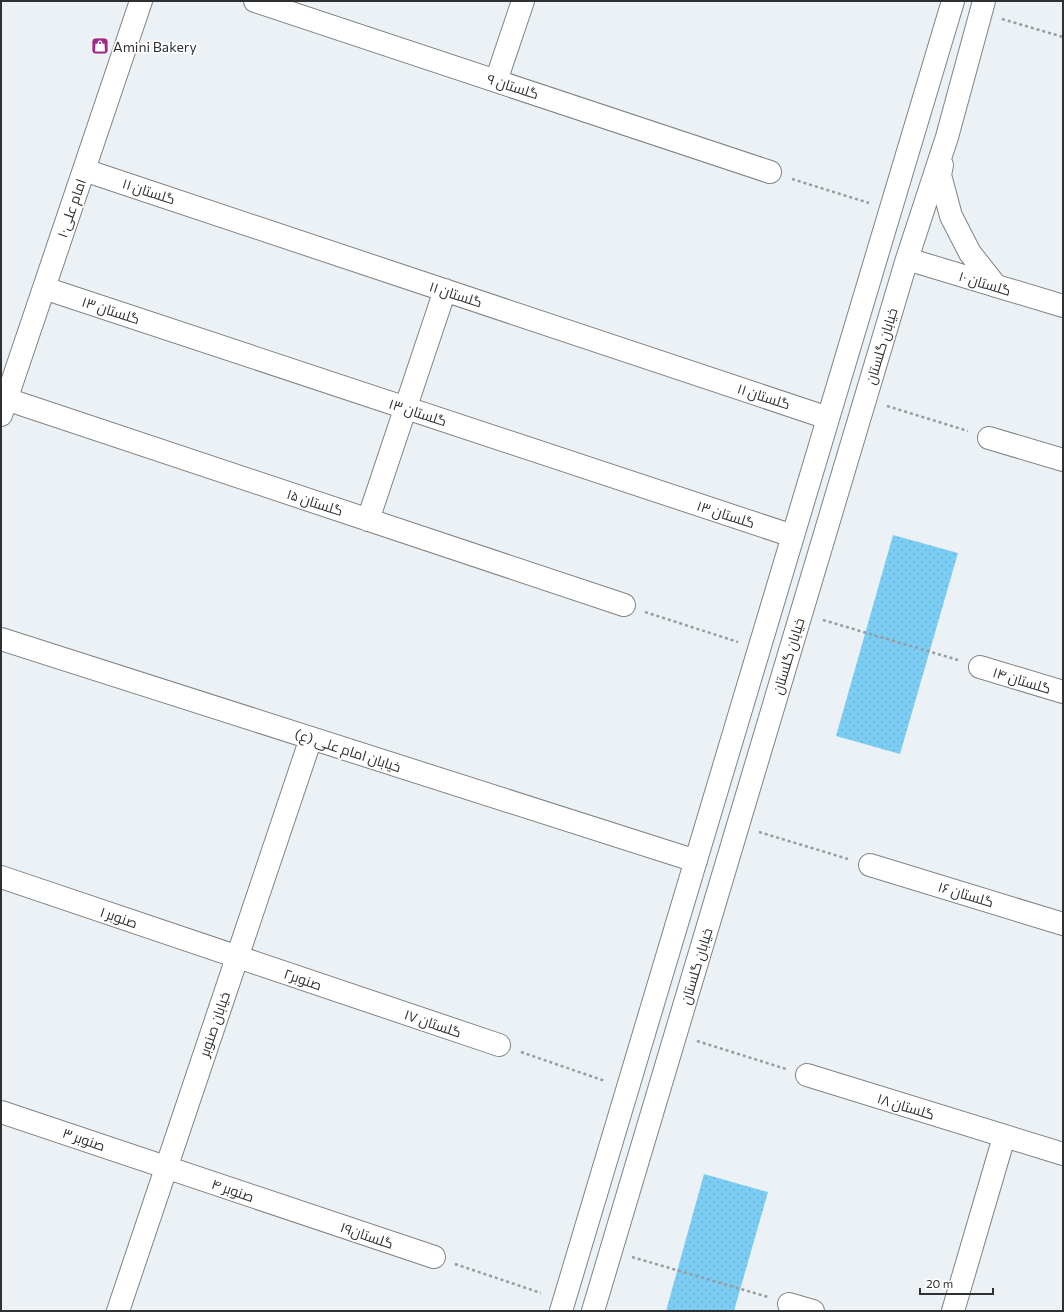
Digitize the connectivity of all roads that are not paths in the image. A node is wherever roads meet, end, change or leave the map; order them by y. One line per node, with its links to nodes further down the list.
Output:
1 (141, 1): 8 (street, امام علی۱۰)
2 (255, 1): 6 (street, گلستان ۹)
3 (523, 1): 6 (street)
4 (953, 1): 17 (street)
5 (982, 7): 7 (street, خیابان گلستان)
6 (496, 81): 9 (street, گلستان ۹)
7 (947, 137): 10 (street, خیابان گلستان); 11 (street)
8 (84, 170): 12 (street, امام علی۱۰); 13 (street, گلستان ۱۱)
9 (770, 172)
10 (907, 259): 11 (street, گلستان ۱۰); 44 (street, خیابان گلستان)
11 (996, 286): 14 (street, گلستان ۱۰)
12 (44, 288): 15 (street, امام علی۱۰); 16 (street, گلستان ۱۳)
13 (446, 290): 16 (street); 17 (street, گلستان ۱۱)
14 (1063, 306)
15 (4, 407): 20 (street, گلستان ۱۵)
16 (406, 408): 20 (street); 21 (street, گلستان ۱۳)
17 (828, 418): 21 (street)
18 (989, 438): 19 (street)
19 (1063, 460)
20 (368, 520): 22 (street, گلستان ۱۵)
21 (793, 536): 27 (street)
22 (624, 605)
23 (1, 638): 26 (street, خیابان امام علی (ع))
24 (980, 667): 25 (street, گلستان ۱۴)
25 (1063, 692)
26 (311, 738): 27 (street, خیابان امام علی (ع)); 31 (street, خیابان صنوبر)
27 (696, 861): 42 (street)
28 (870, 865): 30 (street, گلستان ۱۶)
29 (1, 877): 31 (street, صنوبر ۱)
30 (1063, 924)
31 (237, 957): 32 (street, صنوبر۲); 38 (street, خیابان صنوبر)
32 (368, 1001): 33 (street, گلستان ۱۷)
33 (498, 1045)
34 (807, 1075): 36 (street, گلستان ۱۸)
35 (1, 1112): 38 (street, صنوبر ۳)
36 (1004, 1137): 37 (street, گلستان ۱۸); 46 (street)
37 (1063, 1154)
38 (166, 1167): 39 (street, صنوبر ۴); 43 (street, خیابان صنوبر)
39 (300, 1212): 40 (street, گلستان۱۹)
40 (434, 1257)
41 (789, 1304): 45 (street)
42 (563, 1306)
43 (118, 1311)
44 (593, 1311)
45 (813, 1311)
46 (954, 1311)

